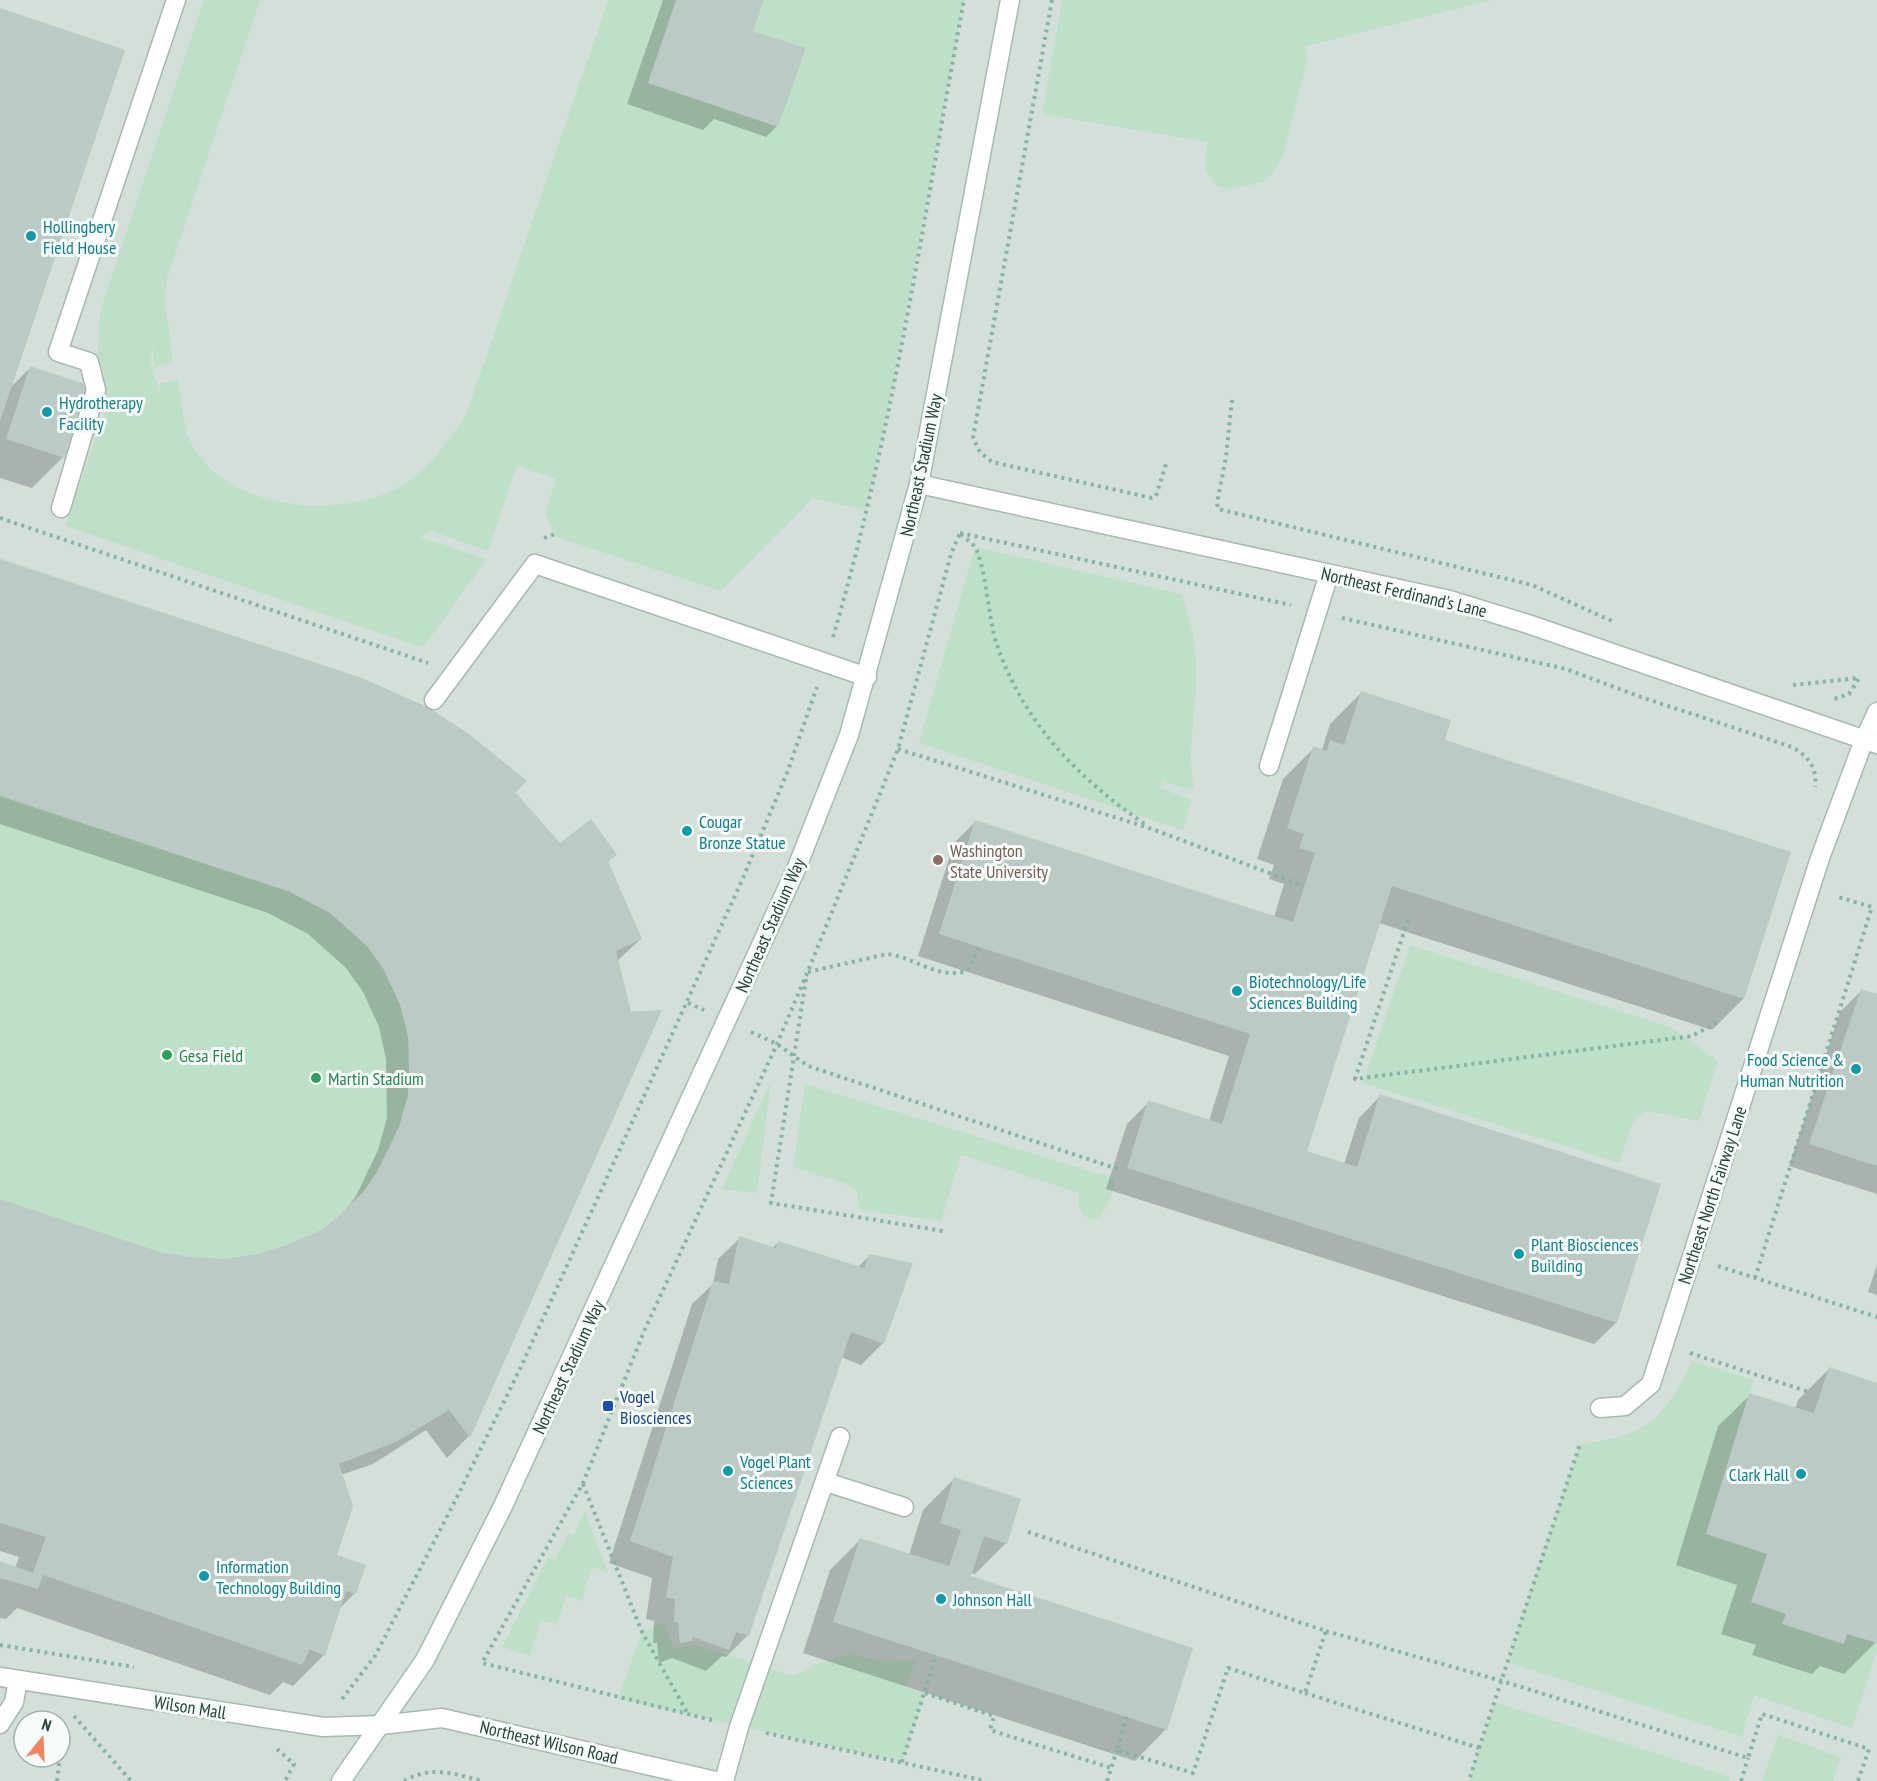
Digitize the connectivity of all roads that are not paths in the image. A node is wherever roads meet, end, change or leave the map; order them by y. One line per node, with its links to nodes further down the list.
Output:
1 (176, 0): 4 (main road)
2 (1010, 0): 3 (main road, Northeast Stadium Way)
3 (920, 484): 5 (main road, Northeast Ferdinand's Lane); 6 (main road, Northeast Stadium Way)
4 (61, 508)
5 (1329, 574): 9 (main road, Northeast Ferdinand's Lane); 10 (main road)
6 (867, 677): 7 (main road); 17 (main road, Northeast Stadium Way)
7 (434, 700)
8 (1877, 712): 9 (main road, Northeast North Fairway Lane)
9 (1870, 742): 11 (main road, Northeast North Fairway Lane)
10 (1269, 766)
11 (1600, 1408)
12 (840, 1437): 13 (main road)
13 (826, 1482): 14 (main road); 20 (main road)
14 (904, 1507)
15 (9, 1679): 16 (main road); 17 (main road, Wilson Mall)
16 (0, 1724)
17 (381, 1725): 18 (main road, Northeast Stadium Way); 19 (main road, Northeast Wilson Road)
18 (341, 1781)
19 (716, 1781)
20 (724, 1781)

